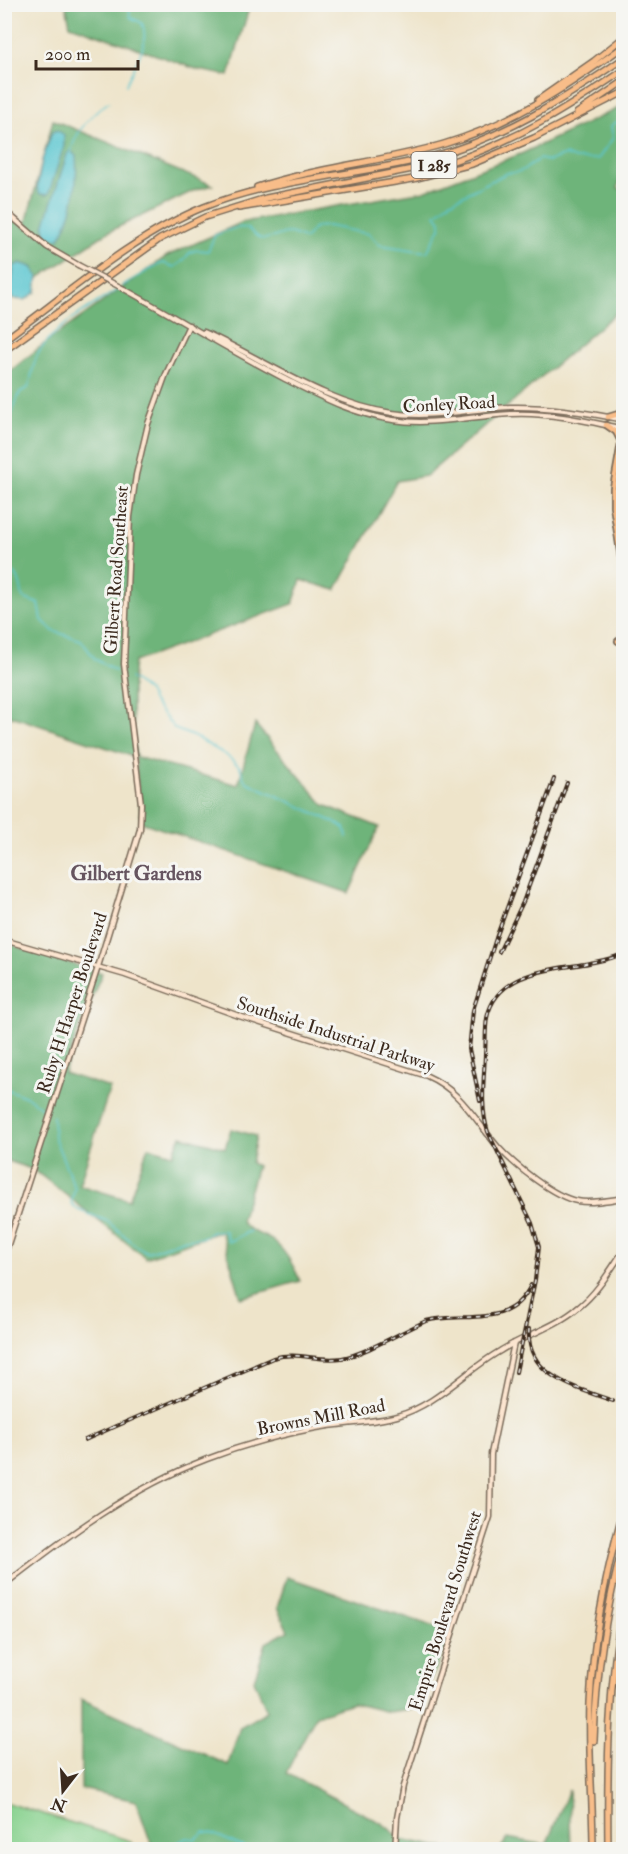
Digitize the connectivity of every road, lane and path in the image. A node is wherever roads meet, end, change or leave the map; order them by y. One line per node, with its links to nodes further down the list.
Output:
1 (624, 37): 7 (highway)
2 (624, 46): 7 (highway)
3 (624, 58): 9 (highway, I 285)
4 (624, 70): 11 (highway, I 285)
5 (624, 81): 8 (highway)
6 (624, 92): 8 (highway)
7 (526, 110): 9 (highway)
8 (558, 125): 11 (highway)
9 (239, 195): 13 (highway, I 285)
10 (4, 210): 12 (street, Conley Road, bridge)
11 (225, 210): 14 (highway, I 285)
12 (189, 325): 16 (street, Conley Road); 18 (street, Conley Road); 26 (street, Gilbert Road Southeast)
13 (4, 340)
14 (4, 351)
15 (624, 410): 16 (main road)
16 (608, 417): 17 (street, Conley Road)
17 (624, 420)
18 (606, 425): 19 (street, Conley Road); 20 (main road)
19 (623, 428): 20 (main road)
20 (620, 442): 23 (main road)
21 (624, 473): 22 (main road)
22 (624, 536)
23 (624, 578)
24 (624, 637): 25 (main road)
25 (624, 644)
26 (135, 754): 28 (street, Ruby H Harper Boulevard)
27 (4, 940): 28 (street, Southside Industrial Parkway)
28 (98, 967): 29 (street, Southside Industrial Parkway); 31 (street, Ruby H Harper Boulevard)
29 (624, 1198)
30 (624, 1250): 32 (street, Browns Mill Road)
31 (4, 1257)
32 (514, 1343): 35 (street, Browns Mill Road); 38 (street, Empire Boulevard Southwest)
33 (624, 1508): 37 (highway)
34 (624, 1542): 37 (highway)
35 (4, 1586)
36 (624, 1599): 40 (highway)
37 (592, 1775): 39 (highway)
38 (395, 1850)
39 (593, 1850)
40 (608, 1850)

